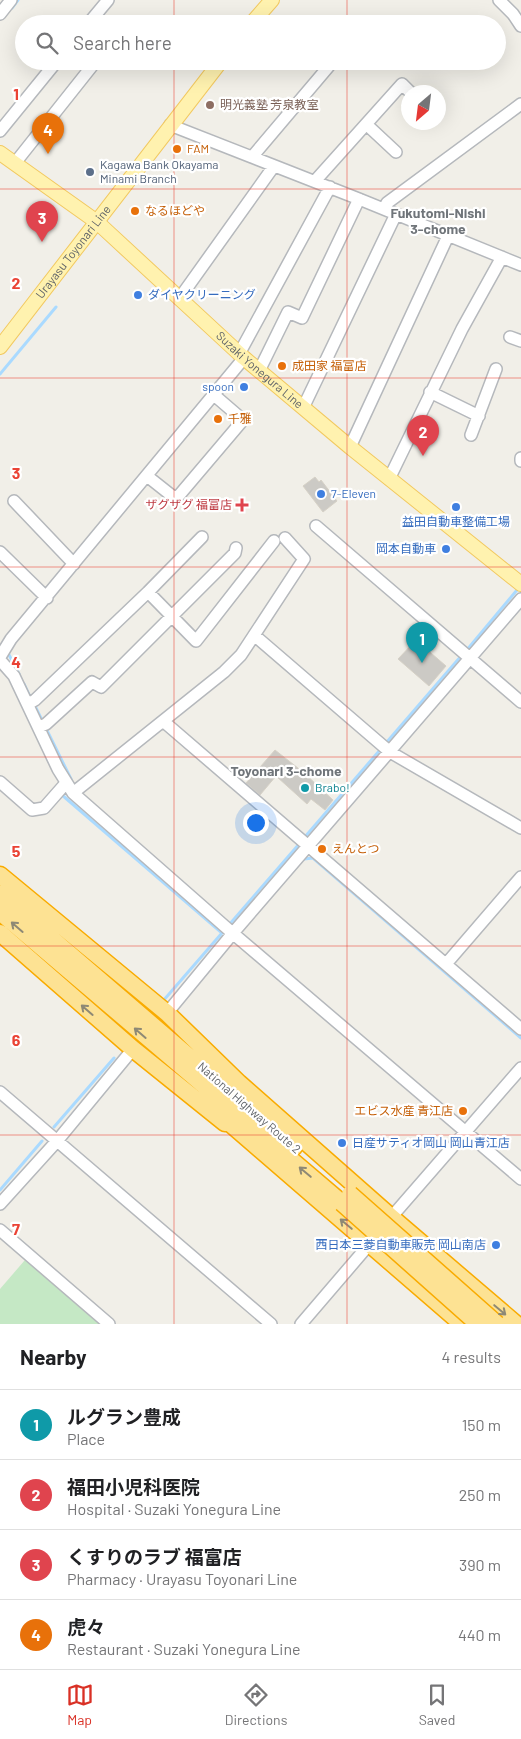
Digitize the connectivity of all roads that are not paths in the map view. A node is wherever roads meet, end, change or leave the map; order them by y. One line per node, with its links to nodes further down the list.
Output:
1 (11, 0): 5 (street)
2 (108, 0): 6 (street)
3 (272, 0): 7 (main road)
4 (499, 0): 8 (street)
5 (0, 14)
6 (96, 15)
7 (259, 15)
8 (521, 26)
9 (50, 70): 17 (street)
10 (89, 70): 21 (street)
11 (214, 70): 16 (main road, Urayasu Toyonari Line)
12 (326, 70): 20 (street)
13 (401, 85): 15 (street)
14 (521, 104): 26 (street)
15 (366, 124): 18 (street); 23 (street)
16 (170, 125): 20 (street); 28 (main road, Urayasu Toyonari Line)
17 (0, 131)
18 (396, 152)
19 (0, 153): 21 (main road, Suzaki Yonegura Line)
20 (252, 157): 22 (street)
21 (15, 163): 28 (main road, Suzaki Yonegura Line)
22 (274, 166): 23 (street); 32 (street)
23 (314, 181): 24 (street)
24 (330, 187): 25 (street); 34 (street)
25 (359, 199): 26 (street); 36 (street)
26 (384, 209): 27 (street)
27 (396, 214): 29 (street); 39 (street)
28 (97, 222): 32 (main road, Suzaki Yonegura Line); 33 (main road, Urayasu Toyonari Line)
29 (448, 236): 30 (street); 42 (street)
30 (502, 257): 31 (street); 37 (street)
31 (521, 265)
32 (180, 299): 34 (main road, Suzaki Yonegura Line)
33 (0, 347)
34 (241, 356): 36 (main road, Suzaki Yonegura Line); 38 (street)
35 (496, 369): 40 (street)
36 (259, 371): 39 (main road, Suzaki Yonegura Line)
37 (430, 392): 40 (street); 44 (street)
38 (214, 395): 43 (street); 43 (street)
39 (303, 408): 42 (main road, Suzaki Yonegura Line)
40 (478, 416): 41 (street)
41 (472, 435)
42 (350, 447): 44 (main road, Suzaki Yonegura Line)
43 (147, 476): 50 (street)
44 (389, 479): 51 (main road, Suzaki Yonegura Line)
45 (14, 501): 50 (street)
46 (316, 526): 58 (street)
47 (202, 537): 52 (street)
48 (236, 548): 55 (street)
49 (0, 552): 53 (street)
50 (74, 564): 53 (street)
51 (521, 584)
52 (148, 592): 55 (street); 59 (street)
53 (47, 598): 57 (street)
54 (521, 599): 58 (street)
55 (173, 617): 56 (street); 62 (street)
56 (254, 635): 61 (street); 63 (street)
57 (3, 654): 59 (street)
58 (465, 655): 60 (street); 63 (street)
59 (31, 702): 62 (street)
60 (521, 702)
61 (164, 721): 65 (street); 67 (street)
62 (43, 726): 65 (street)
63 (385, 749): 66 (street); 67 (street)
64 (0, 782): 65 (street)
65 (69, 788): 73 (street)
66 (521, 828)
67 (303, 848): 73 (street); 75 (street)
68 (0, 875): 76 (highway)
69 (521, 876): 75 (street)
70 (0, 894): 72 (highway, National Highway Route 2)
71 (0, 912): 79 (highway, National Highway Route 2, one-way to 71)
72 (23, 915): 81 (highway); 87 (highway, National Highway Route 2)
73 (229, 930): 76 (street); 83 (street)
74 (0, 933): 78 (highway, one-way to 74)
75 (446, 964): 77 (street)
76 (167, 1013): 81 (highway)
77 (521, 1028)
78 (133, 1049): 84 (street); 85 (highway)
79 (160, 1050): 85 (highway); 87 (highway, National Highway Route 2, one-way to 79)
80 (521, 1068): 83 (street)
81 (239, 1083): 89 (highway)
82 (0, 1092): 84 (street)
83 (466, 1132): 86 (street); 89 (street)
84 (57, 1141): 88 (street); 93 (street)
85 (274, 1162): 91 (highway, one-way to 85)
86 (521, 1179)
87 (346, 1198): 96 (highway, National Highway Route 2, bridge); 97 (highway, National Highway Route 2, bridge)
88 (0, 1204)
89 (391, 1217): 91 (street); 98 (highway, one-way to 98)
90 (0, 1230): 92 (street)
91 (370, 1244): 94 (street); 95 (highway)
92 (109, 1324)
93 (271, 1324)
94 (301, 1324)
95 (462, 1324)
96 (478, 1324)
97 (497, 1324)
98 (516, 1324)

